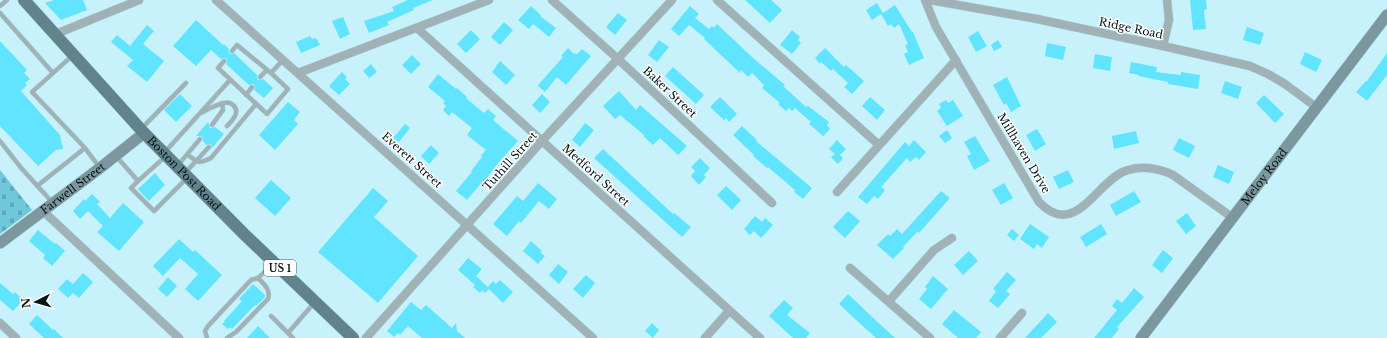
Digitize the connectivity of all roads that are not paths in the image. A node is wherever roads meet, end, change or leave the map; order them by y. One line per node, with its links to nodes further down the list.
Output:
1 (7, 0): 12 (lane)
2 (24, 0): 16 (main road, Boston Post Road / US 1)
3 (139, 0): 16 (street)
4 (216, 0): 21 (street, Everett Street)
5 (489, 0): 15 (street)
6 (552, 0): 20 (street, Baker Street)
7 (672, 0): 20 (street, Tuthill Street)
8 (717, 0): 43 (street)
9 (925, 0): 22 (street, Millhaven Drive)
10 (930, 0): 17 (street, Ridge Road)
11 (1167, 0): 17 (street)
12 (0, 6)
13 (0, 13): 25 (lane)
14 (1385, 20): 35 (main road, Meloy Road)
15 (417, 28): 26 (street); 42 (street, Medford Street)
16 (56, 34): 19 (main road, Boston Post Road / US 1)
17 (1163, 46): 35 (street, Ridge Road)
18 (232, 51): 24 (lane)
19 (74, 55): 25 (lane); 39 (main road, Boston Post Road / US 1)
20 (618, 59): 42 (street, Tuthill Street); 55 (street, Baker Street)
21 (283, 60): 26 (street, Everett Street); 27 (lane)
22 (956, 60): 43 (street); 58 (street, Millhaven Drive)
23 (224, 62): 29 (lane)
24 (266, 70): 27 (lane); 28 (lane)
25 (53, 72): 45 (lane)
26 (298, 73): 59 (street, Everett Street)
27 (271, 74): 34 (lane)
28 (260, 77)
29 (230, 80): 32 (lane); 36 (lane)
30 (186, 83): 39 (lane)
31 (252, 87): 32 (lane)
32 (246, 95): 34 (lane)
33 (222, 104): 36 (lane); 37 (lane); 38 (lane)
34 (256, 104): 49 (lane)
35 (1316, 106): 58 (main road, Meloy Road)
36 (199, 114): 46 (lane)
37 (212, 125)
38 (227, 126)
39 (142, 131): 46 (main road, Boston Post Road / US 1); 48 (main road, Farwell Street)
40 (200, 139): 47 (lane)
41 (0, 141): 53 (lane)
42 (542, 141): 59 (street, Tuthill Street); 67 (street, Medford Street)
43 (879, 145): 54 (street)
44 (209, 147): 49 (lane)
45 (85, 148): 50 (lane); 53 (lane)
46 (165, 154): 51 (main road, Boston Post Road / US 1); 52 (lane)
47 (188, 154): 49 (lane); 51 (lane)
48 (115, 156): 50 (main road, Farwell Street); 52 (lane)
49 (196, 162): 51 (lane)
50 (100, 168): 56 (main road, Farwell Street)
51 (183, 172): 52 (lane); 62 (main road, Boston Post Road / US 1)
52 (138, 181)
53 (37, 186): 56 (lane)
54 (837, 192)
55 (772, 202)
56 (54, 204): 57 (main road, Farwell Street)
57 (43, 211): 61 (main road, Farwell Street); 74 (street)
58 (1233, 218): 72 (main road, Meloy Road)
59 (467, 224): 79 (street, Tuthill Street); 80 (street, Everett Street)
60 (952, 238): 66 (street)
61 (0, 244)
62 (274, 263): 64 (lane); 65 (main road, Boston Post Road / US 1)
63 (850, 268): 66 (street)
64 (258, 278): 75 (lane); 76 (lane)
65 (315, 301): 71 (lane); 78 (main road, Boston Post Road / US 1)
66 (889, 301): 83 (street)
67 (729, 310): 81 (street); 82 (street, Medford Street)
68 (1022, 313): 84 (street)
69 (271, 316): 71 (lane)
70 (0, 323): 73 (street)
71 (288, 333): 77 (lane)
72 (1144, 336)
73 (16, 338)
74 (179, 338)
75 (207, 338)
76 (227, 338)
77 (293, 338)
78 (353, 338)
79 (366, 338)
80 (593, 338)
81 (705, 338)
82 (760, 338)
83 (930, 338)
84 (1000, 338)

